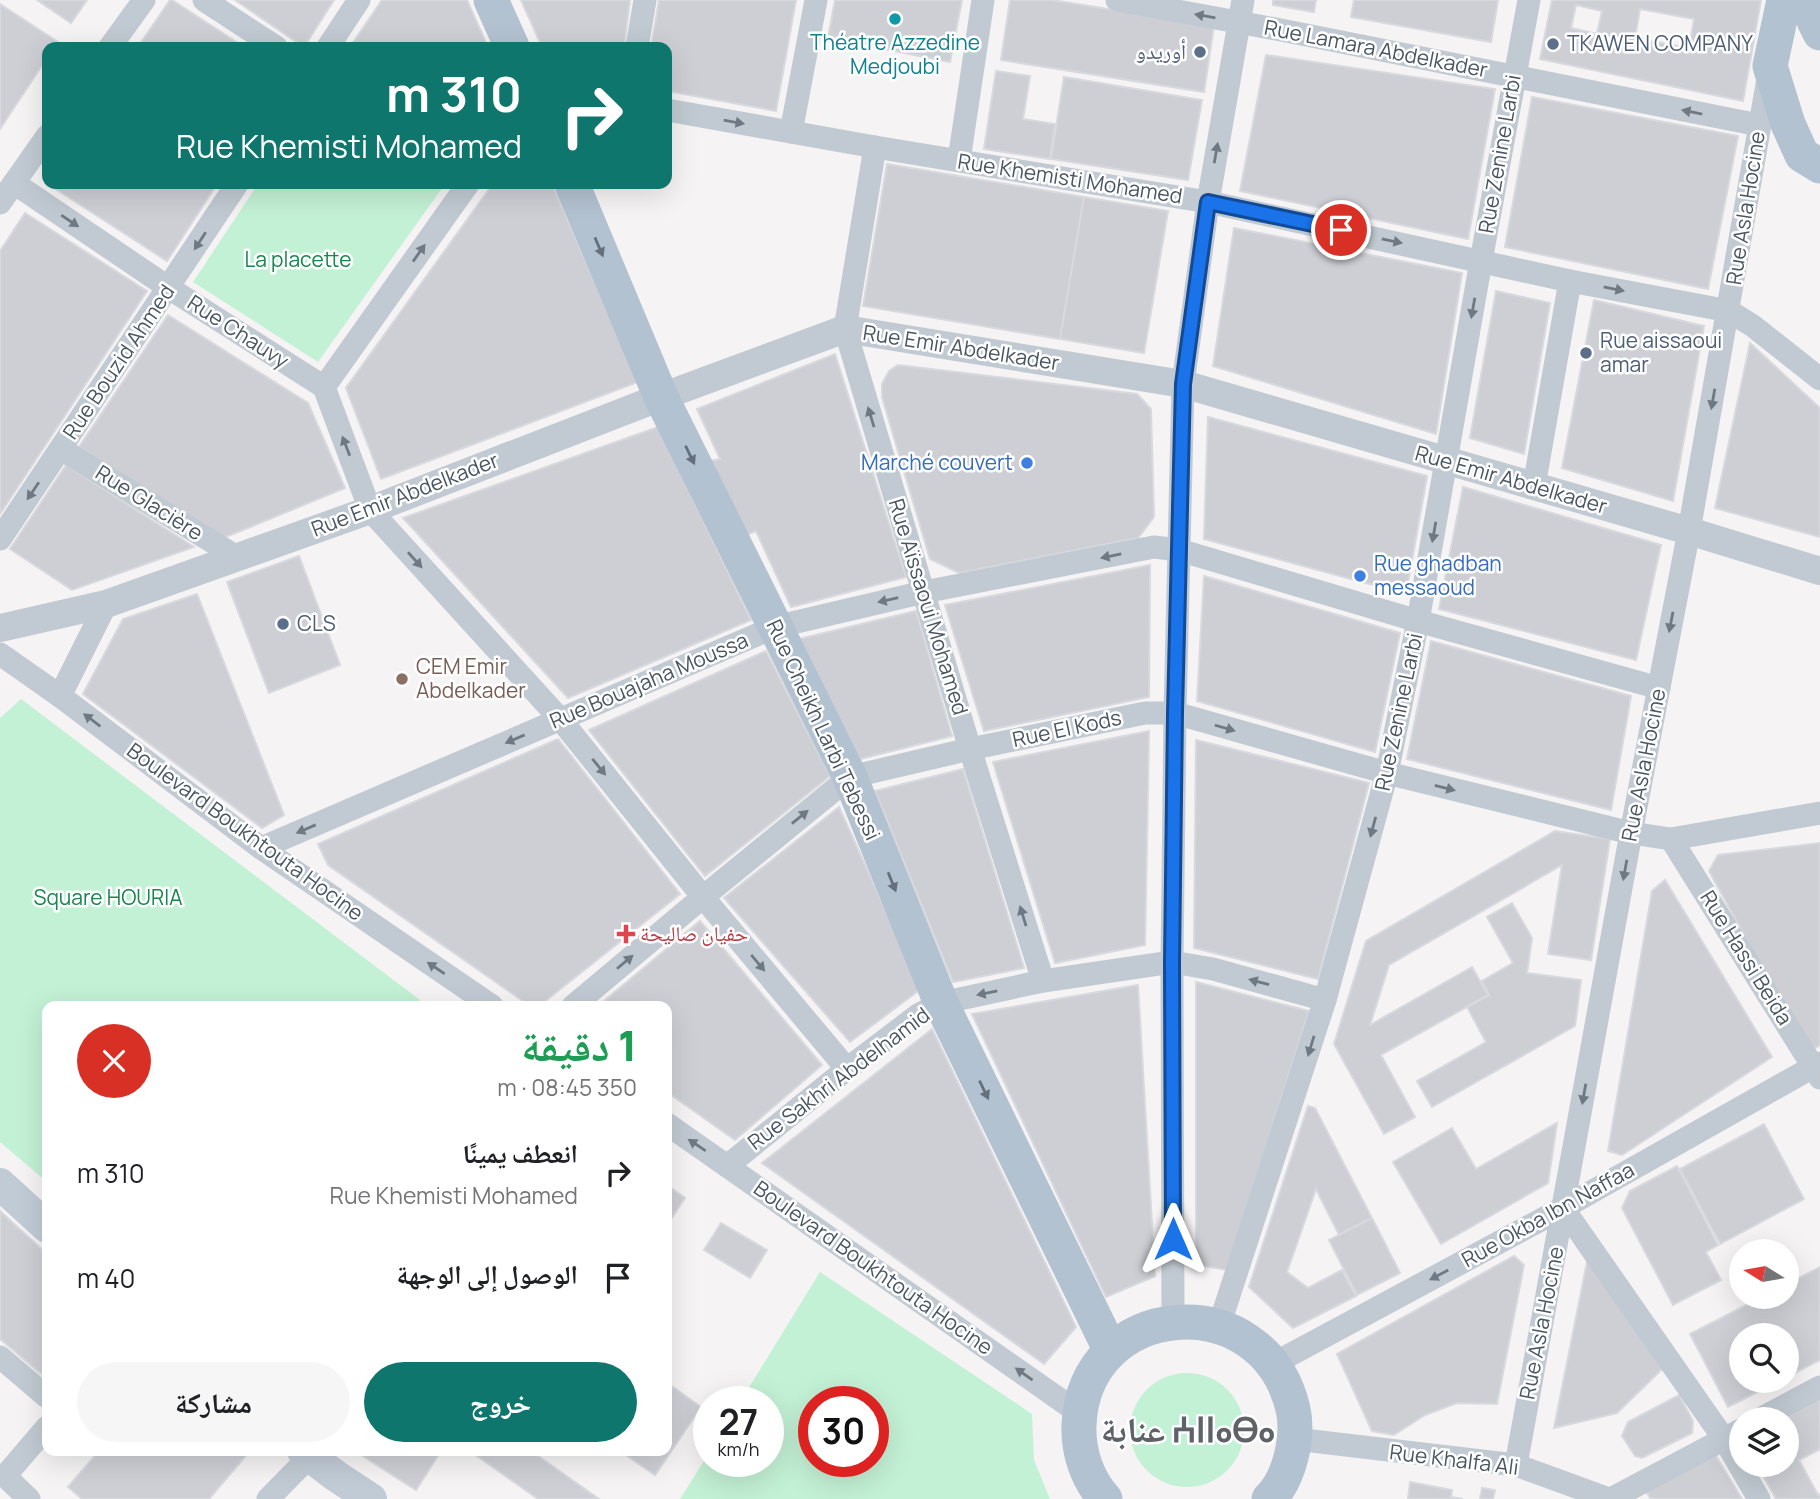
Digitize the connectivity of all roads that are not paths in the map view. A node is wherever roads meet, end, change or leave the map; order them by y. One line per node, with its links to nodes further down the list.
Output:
1 (144, 0): 14 (street)
2 (205, 0): 15 (street)
3 (359, 0): 16 (street)
4 (491, 0): 17 (main road)
5 (645, 0): 18 (street)
6 (816, 0): 23 (street)
7 (983, 0): 26 (street)
8 (1117, 0): 12 (street, Rue Lamara Abdelkader, one-way to 8)
9 (1529, 0): 20 (street, Rue Zenine Larbi)
10 (1784, 0): 19 (main road, Rue Asla Hocine)
11 (1808, 0): 13 (main road)
12 (1241, 11): 20 (street, Rue Lamara Abdelkader); 33 (street, one-way to 12)
13 (1820, 33)
14 (114, 42)
15 (268, 42)
16 (330, 42)
17 (510, 42)
18 (638, 42)
19 (1770, 66): 22 (street, Rue Asla Hocine); 27 (main road, Rue Asla Hocine)
20 (1514, 76): 22 (street, Rue Lamara Abdelkader, one-way to 20); 35 (street, Rue Zenine Larbi)
21 (672, 111): 23 (street, Rue Khemisti Mohamed, one-way to 23)
22 (1759, 125): 38 (street, Rue Asla Hocine)
23 (791, 132): 25 (street, Rue Khemisti Mohamed)
24 (42, 143): 28 (street)
25 (875, 147): 26 (street, Rue Khemisti Mohamed); 39 (street, Rue Aïssaoui Mohamed)
26 (959, 160): 33 (street, Rue Khemisti Mohamed)
27 (1811, 161): 29 (main road, Rue Asla Hocine)
28 (14, 183): 34 (street); 37 (street, Rue Chauvy, one-way to 37)
29 (1820, 184)
30 (234, 189): 37 (street, Rue Bouzid Ahmed, one-way to 37)
31 (464, 189): 42 (street, one-way to 31)
32 (574, 189): 43 (main road, Rue Cheikh Larbi Tebessi, one-way to 43)
33 (1208, 202): 35 (street, Rue Khemisti Mohamed, one-way to 35); 41 (street)
34 (0, 204)
35 (1481, 261): 36 (street, Rue Khemisti Mohamed); 45 (street, Rue Zenine Larbi, one-way to 45)
36 (1570, 281): 38 (street, Rue Khemisti Mohamed, one-way to 38); 46 (street)
37 (169, 288): 42 (street, Rue Chauvy); 44 (street, Rue Bouzid Ahmed)
38 (1729, 311): 40 (street, Rue Khemisti Mohamed); 48 (street, Rue Asla Hocine, one-way to 48)
39 (845, 329): 41 (street, Rue Emir Abdelkader); 43 (street, Rue Emir Abdelkader); 53 (street, Rue Aïssaoui Mohamed, one-way to 39)
40 (1820, 379)
41 (1183, 384): 45 (street, Rue Emir Abdelkader); 50 (street)
42 (324, 387): 47 (street, one-way to 42)
43 (661, 397): 47 (street, Rue Emir Abdelkader); 56 (main road, Rue Cheikh Larbi Tebessi, one-way to 56)
44 (61, 449): 49 (street, Rue Bouzid Ahmed, one-way to 49); 51 (street, Rue Glacière)
45 (1447, 461): 46 (street, Rue Emir Abdelkader); 55 (street, Rue Zenine Larbi, one-way to 55)
46 (1534, 486): 48 (street, Rue Emir Abdelkader)
47 (370, 510): 51 (street, Rue Emir Abdelkader); 62 (street, one-way to 62)
48 (1689, 531): 52 (street, Rue Emir Abdelkader); 59 (street, Rue Asla Hocine, one-way to 59)
49 (0, 539)
50 (1179, 550): 53 (street, Rue Bouajaha Moussa, one-way to 53); 55 (street); 61 (street)
51 (237, 557): 54 (street, Rue Emir Abdelkader)
52 (1820, 570)
53 (924, 592): 56 (street, Rue Bouajaha Moussa, one-way to 56); 63 (street, Rue Aïssaoui Mohamed)
54 (106, 604): 57 (street, Rue Emir Abdelkader); 60 (street)
55 (1418, 621): 59 (street); 64 (street, Rue Zenine Larbi)
56 (775, 627): 62 (street, Rue Bouajaha Moussa); 65 (main road, Rue Cheikh Larbi Tebessi)
57 (0, 628)
58 (0, 654): 60 (street, Boulevard Boukhtouta Hocine)
59 (1659, 688): 67 (street, Rue Asla Hocine)
60 (60, 696): 69 (street, Boulevard Boukhtouta Hocine, one-way to 60)
61 (1175, 713): 63 (street, Rue El Kods); 64 (street, Rue El Kods, one-way to 64); 71 (street)
62 (561, 720): 69 (street, Rue Bouajaha Moussa, one-way to 69); 70 (street, one-way to 70)
63 (970, 749): 65 (street, Rue El Kods); 72 (street, Rue Aïssaoui Mohamed, one-way to 63)
64 (1387, 774): 67 (street, Rue El Kods, one-way to 67); 73 (street, Rue Zenine Larbi, one-way to 73)
65 (850, 777): 70 (street, Rue El Kods, one-way to 65); 76 (main road, Rue Cheikh Larbi Tebessi, one-way to 76)
66 (1820, 813): 68 (street, Rue El Kods)
67 (1631, 833): 68 (street, Rue El Kods); 82 (street, Rue Asla Hocine, one-way to 82)
68 (1671, 839): 78 (street, Rue Hassi Beida)
69 (261, 848): 74 (street, Boulevard Boukhtouta Hocine, one-way to 69)
70 (703, 897): 75 (street, Rue El Kods, one-way to 70); 77 (street, one-way to 77)
71 (1172, 962): 72 (street, Rue Sakhri Abdelhamid); 73 (street, Rue Sakhri Abdelhamid, one-way to 71); 84 (street)
72 (1043, 981): 76 (street, Rue Sakhri Abdelhamid, one-way to 76)
73 (1325, 1000): 85 (street, Rue Zenine Larbi, one-way to 85)
74 (485, 1001)
75 (579, 1001)
76 (941, 1003): 77 (street, Rue Sakhri Abdelhamid); 86 (main road, Rue Cheikh Larbi Tebessi, one-way to 86)
77 (847, 1069): 80 (street, Rue Sakhri Abdelhamid)
78 (1818, 1069): 82 (street, Rue Okba Ibn Naffaa)
79 (672, 1128): 80 (street, Boulevard Boukhtouta Hocine, one-way to 79)
80 (727, 1166): 92 (street, Boulevard Boukhtouta Hocine, one-way to 80)
81 (0, 1184): 83 (main road)
82 (1563, 1208): 88 (street, Rue Okba Ibn Naffaa, one-way to 88); 93 (street); 100 (street, Rue Asla Hocine)
83 (42, 1222)
84 (1173, 1322): 85 (main road); 86 (main road)
85 (1219, 1326): 88 (main road)
86 (1111, 1352): 92 (main road)
87 (0, 1357): 90 (street)
88 (1273, 1364): 96 (main road)
89 (1820, 1387): 91 (street)
90 (42, 1393)
91 (1782, 1407)
92 (1079, 1413): 99 (main road)
93 (1729, 1429)
94 (42, 1433): 103 (street)
95 (1729, 1436): 108 (street)
96 (1295, 1439): 100 (street, Rue Khalfa Ali); 102 (main road)
97 (306, 1456): 104 (street)
98 (313, 1456): 105 (main road)
99 (1082, 1458): 106 (main road); 107 (main road)
100 (1516, 1465): 108 (street, Rue Khalfa Ali)
101 (1750, 1477): 109 (street)
102 (1272, 1498)
103 (29, 1499)
104 (268, 1499)
105 (371, 1499)
106 (1083, 1499)
107 (1105, 1499)
108 (1610, 1499)
109 (1759, 1499)

